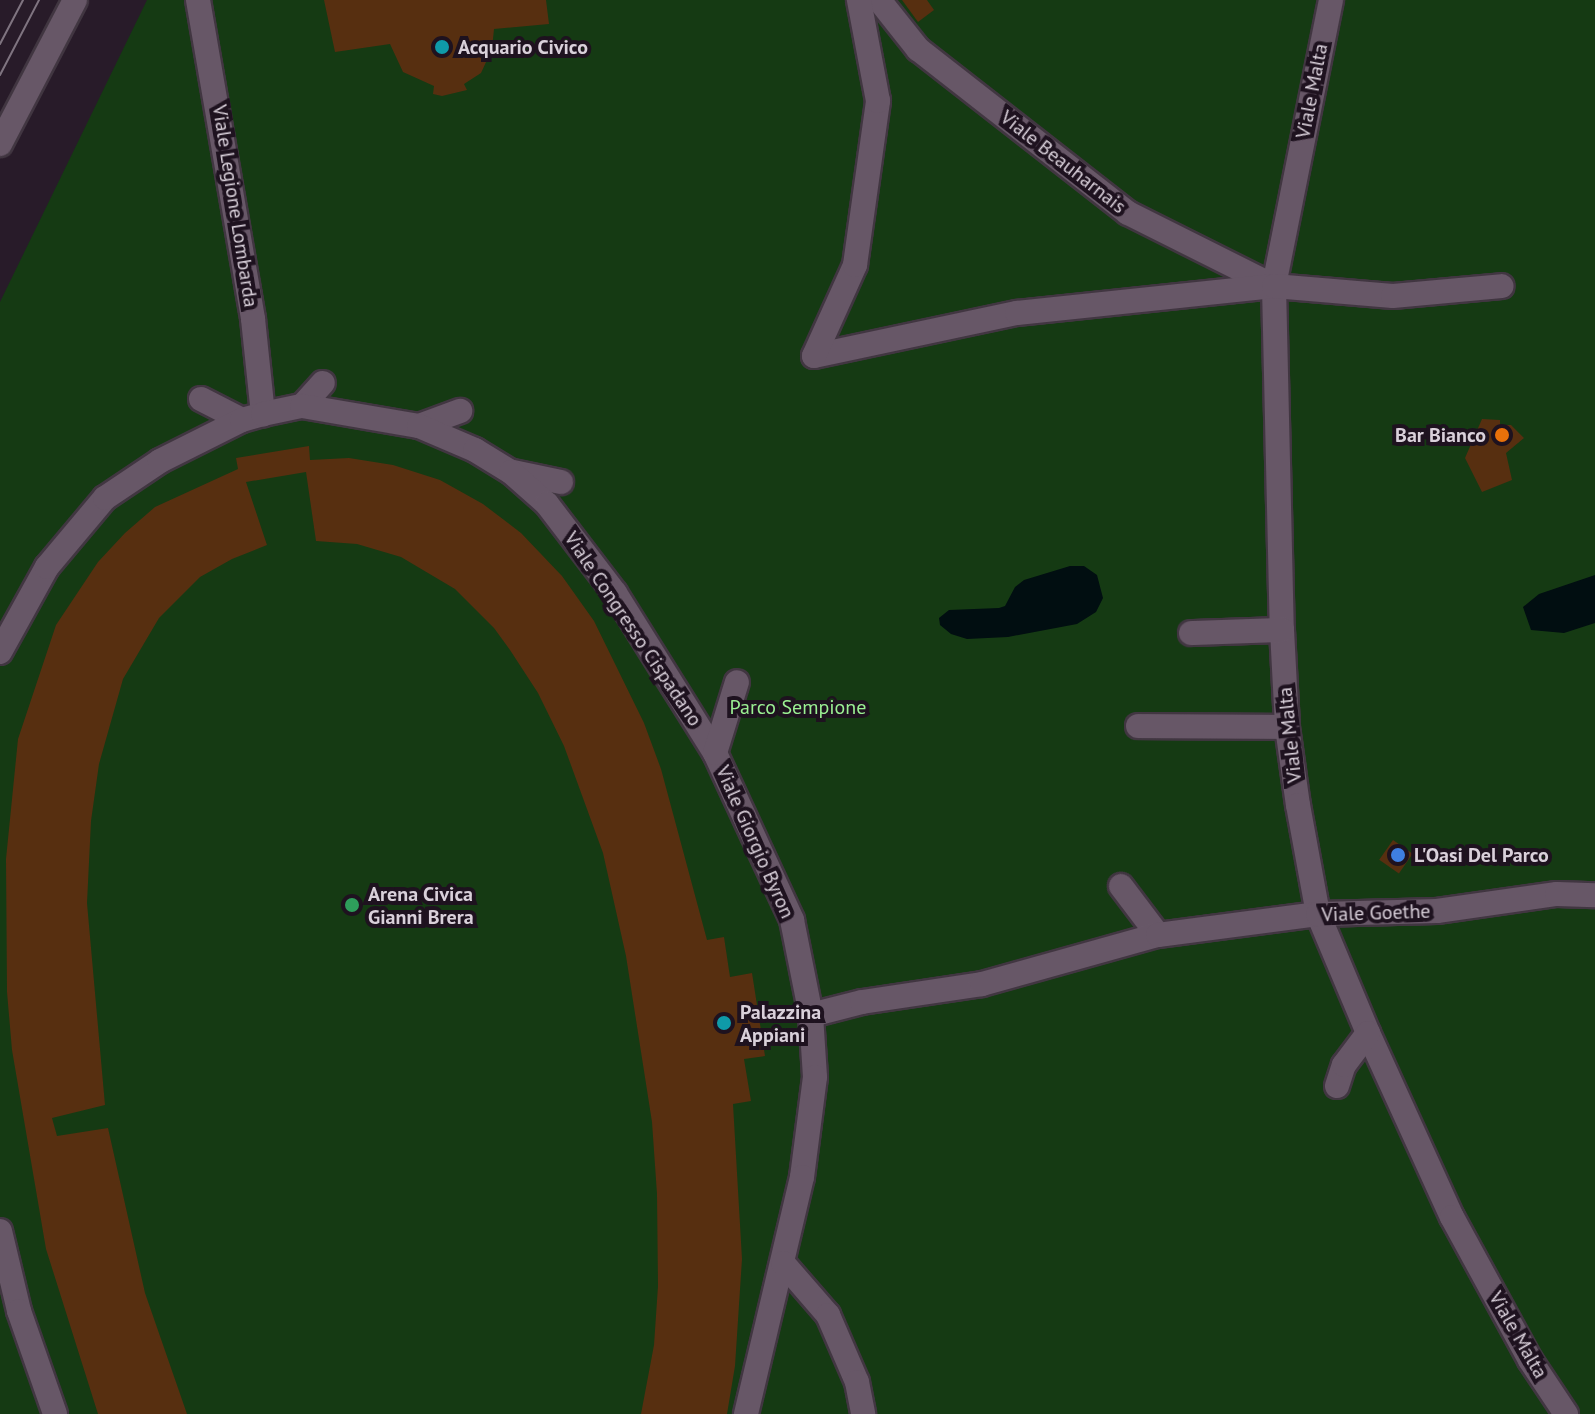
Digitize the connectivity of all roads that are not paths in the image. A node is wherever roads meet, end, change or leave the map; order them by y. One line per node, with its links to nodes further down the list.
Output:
1 (75, 0): 6 (street)
2 (198, 0): 13 (street, Viale Legione Lombarda)
3 (859, 0): 7 (street)
4 (879, 0): 7 (street, Viale Beauharnais)
5 (1331, 0): 7 (street, Viale Malta)
6 (0, 144)
7 (1274, 286): 8 (street); 17 (street, Viale Malta)
8 (1502, 286)
9 (323, 383): 11 (street)
10 (201, 399): 13 (street)
11 (302, 406): 13 (street, Viale Congresso Cispadano); 14 (street, Viale Congresso Cispadano)
12 (460, 411): 14 (street)
13 (252, 417): 19 (street, Viale Congresso Cispadano)
14 (419, 426): 15 (street, Viale Congresso Cispadano)
15 (511, 472): 16 (street); 23 (street, Viale Congresso Cispadano)
16 (561, 482)
17 (1282, 630): 18 (street); 22 (street, Viale Malta)
18 (1191, 633)
19 (0, 652)
20 (737, 682): 23 (street)
21 (1138, 726): 22 (street)
22 (1287, 727): 26 (street, Viale Malta)
23 (715, 753): 28 (street, Viale Giorgio Byron)
24 (1121, 886): 27 (street)
25 (1595, 895): 26 (street, Viale Goethe)
26 (1318, 914): 27 (street, Viale Goethe); 29 (street, Viale Malta)
27 (1158, 935): 28 (street, Viale Goethe)
28 (811, 1015): 32 (street, Viale Giorgio Byron)
29 (1368, 1033): 30 (street); 36 (street, Viale Malta)
30 (1337, 1086)
31 (0, 1231): 33 (street)
32 (783, 1263): 34 (street, Viale Giorgio Byron); 35 (street)
33 (55, 1414)
34 (746, 1414)
35 (863, 1414)
36 (1566, 1414)

